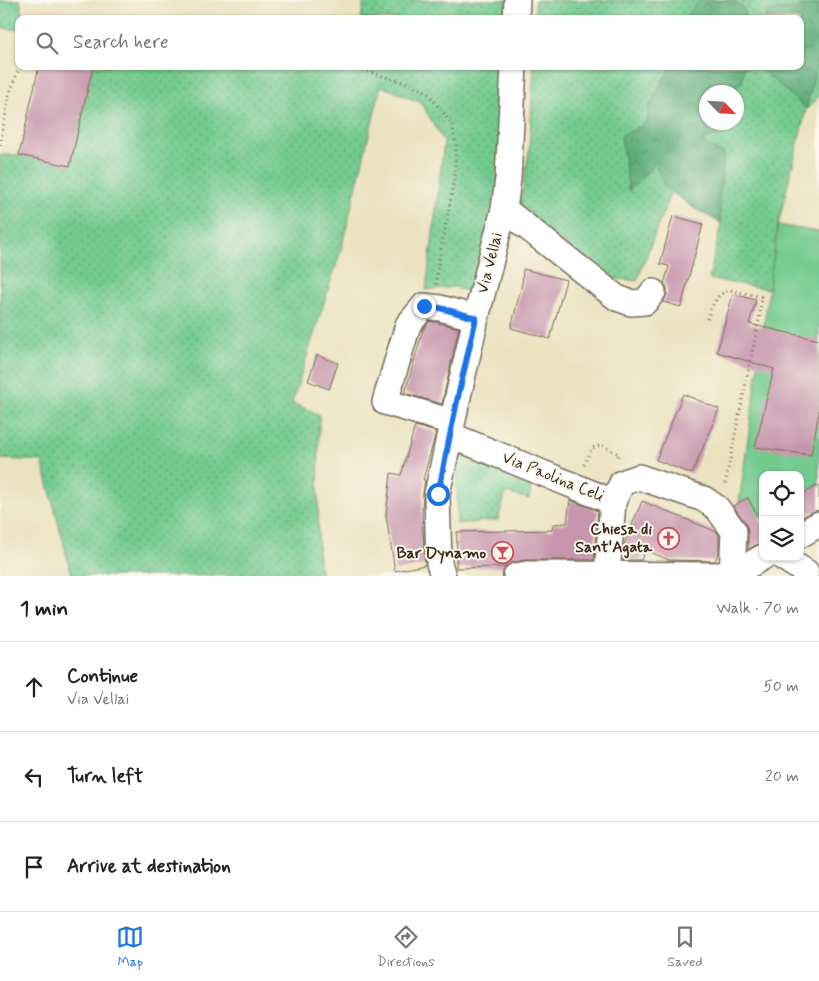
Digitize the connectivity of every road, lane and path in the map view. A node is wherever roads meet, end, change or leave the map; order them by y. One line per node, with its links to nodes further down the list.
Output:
1 (518, 0): 2 (street)
2 (516, 15)
3 (18, 70): 6 (path)
4 (362, 70): 9 (path)
5 (514, 70): 7 (street, Via Vellai)
6 (0, 145)
7 (504, 209): 8 (street); 10 (street, Via Vellai)
8 (653, 292)
9 (432, 307): 10 (street); 12 (street, Via Paolina Celi)
10 (476, 318): 12 (street, Via Vellai)
11 (707, 319): 16 (path)
12 (451, 428): 15 (street, Via Paolina Celi); 24 (street, Via Vellai)
13 (592, 448): 14 (path)
14 (618, 454)
15 (613, 502): 16 (street, Via Paolina Celi); 22 (street)
16 (717, 508): 23 (street, Via Paolina Celi)
17 (819, 524): 18 (street)
18 (804, 533)
19 (759, 559): 23 (street)
20 (788, 561): 21 (street)
21 (806, 572)
22 (607, 574): 23 (street); 25 (street)
23 (732, 575)
24 (443, 576)
25 (516, 576)

